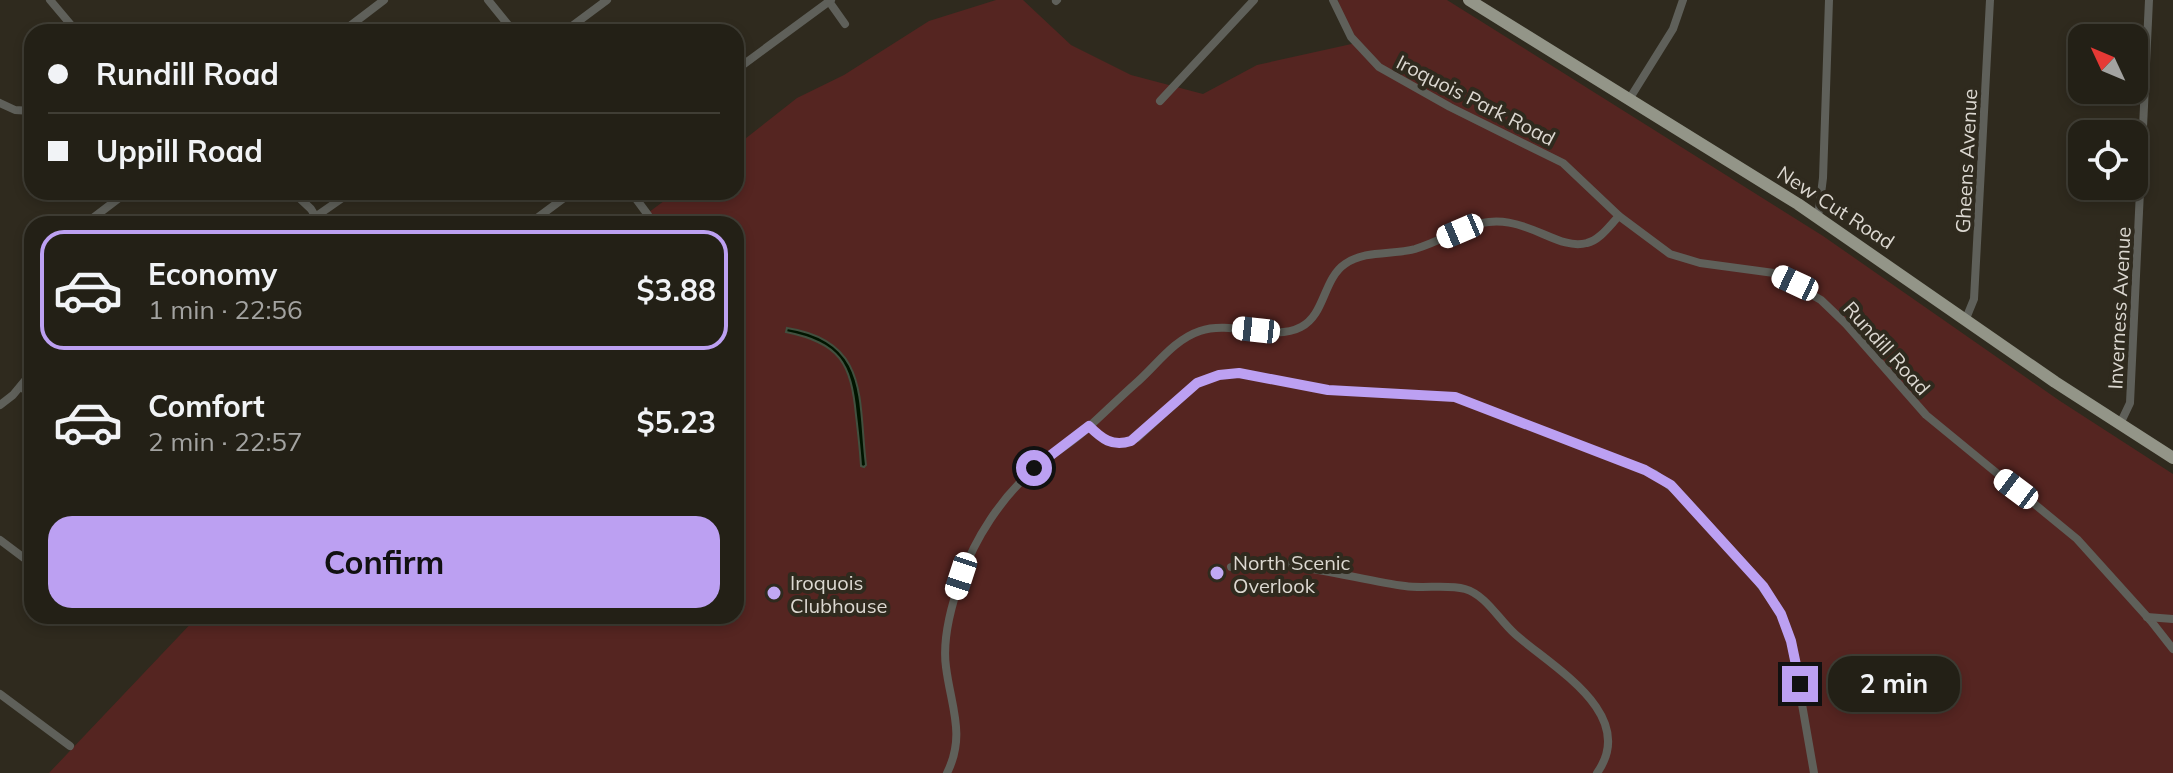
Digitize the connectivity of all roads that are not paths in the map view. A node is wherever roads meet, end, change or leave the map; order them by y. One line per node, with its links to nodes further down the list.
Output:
1 (50, 0): 13 (street)
2 (384, 0): 14 (street)
3 (488, 0): 15 (street)
4 (607, 0): 16 (street)
5 (829, 0): 17 (street); 18 (street)
6 (1254, 0): 20 (street)
7 (1333, 0): 33 (street, Iroquois Park Road)
8 (1469, 0): 19 (main road, New Cut Road)
9 (1683, 0): 19 (street)
10 (1829, 0): 34 (street)
11 (1990, 0): 35 (street, Gheens Avenue)
12 (2149, 0): 40 (street, Inverness Avenue)
13 (70, 24)
14 (352, 24)
15 (508, 24)
16 (575, 24)
17 (845, 24)
18 (744, 64)
19 (1630, 98): 34 (main road, New Cut Road)
20 (1160, 101)
21 (0, 103): 22 (street)
22 (24, 111)
23 (116, 200): 29 (street)
24 (300, 200): 30 (street)
25 (342, 200): 31 (street)
26 (561, 200): 32 (street)
27 (637, 200): 28 (street)
28 (648, 215)
29 (96, 216)
30 (314, 216)
31 (323, 216)
32 (540, 216)
33 (1619, 216): 41 (street); 46 (street, Rundill Road)
34 (1818, 217): 35 (main road, New Cut Road)
35 (1965, 321): 40 (main road, New Cut Road)
36 (24, 383): 37 (street)
37 (21, 387): 38 (street); 39 (street)
38 (24, 389)
39 (0, 405)
40 (2120, 424): 42 (main road, New Cut Road)
41 (1089, 426): 51 (street); 53 (street)
42 (2173, 458)
43 (0, 540): 44 (street)
44 (24, 558)
45 (1231, 567): 52 (street)
46 (2147, 617): 47 (street); 48 (street, Rundill Road)
47 (2173, 619)
48 (2173, 649)
49 (0, 694): 50 (street)
50 (70, 746)
51 (947, 773)
52 (1597, 773)
53 (1814, 773)

